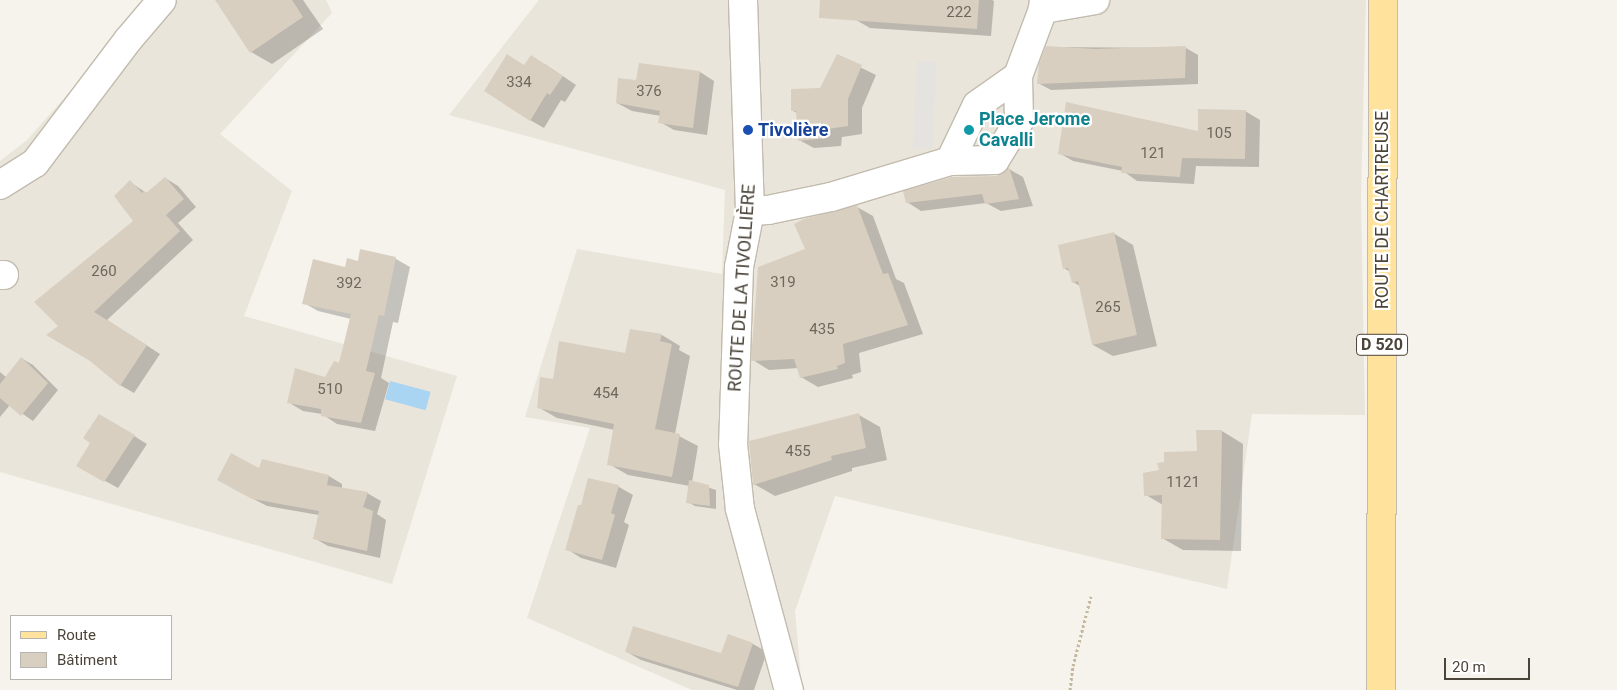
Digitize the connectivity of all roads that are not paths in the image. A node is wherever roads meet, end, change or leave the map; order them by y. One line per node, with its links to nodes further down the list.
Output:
1 (162, 0): 8 (street)
2 (743, 0): 9 (street, ROUTE DE LA TIVOLLIÈRE)
3 (1094, 0): 5 (street)
4 (1382, 0): 11 (main road, ROUTE DE CHARTREUSE / D 520)
5 (1044, 5): 6 (street)
6 (1018, 76): 7 (street); 7 (street)
7 (950, 161): 9 (street)
8 (0, 184)
9 (750, 211): 10 (street, ROUTE DE LA TIVOLLIÈRE)
10 (789, 690)
11 (1382, 690)

